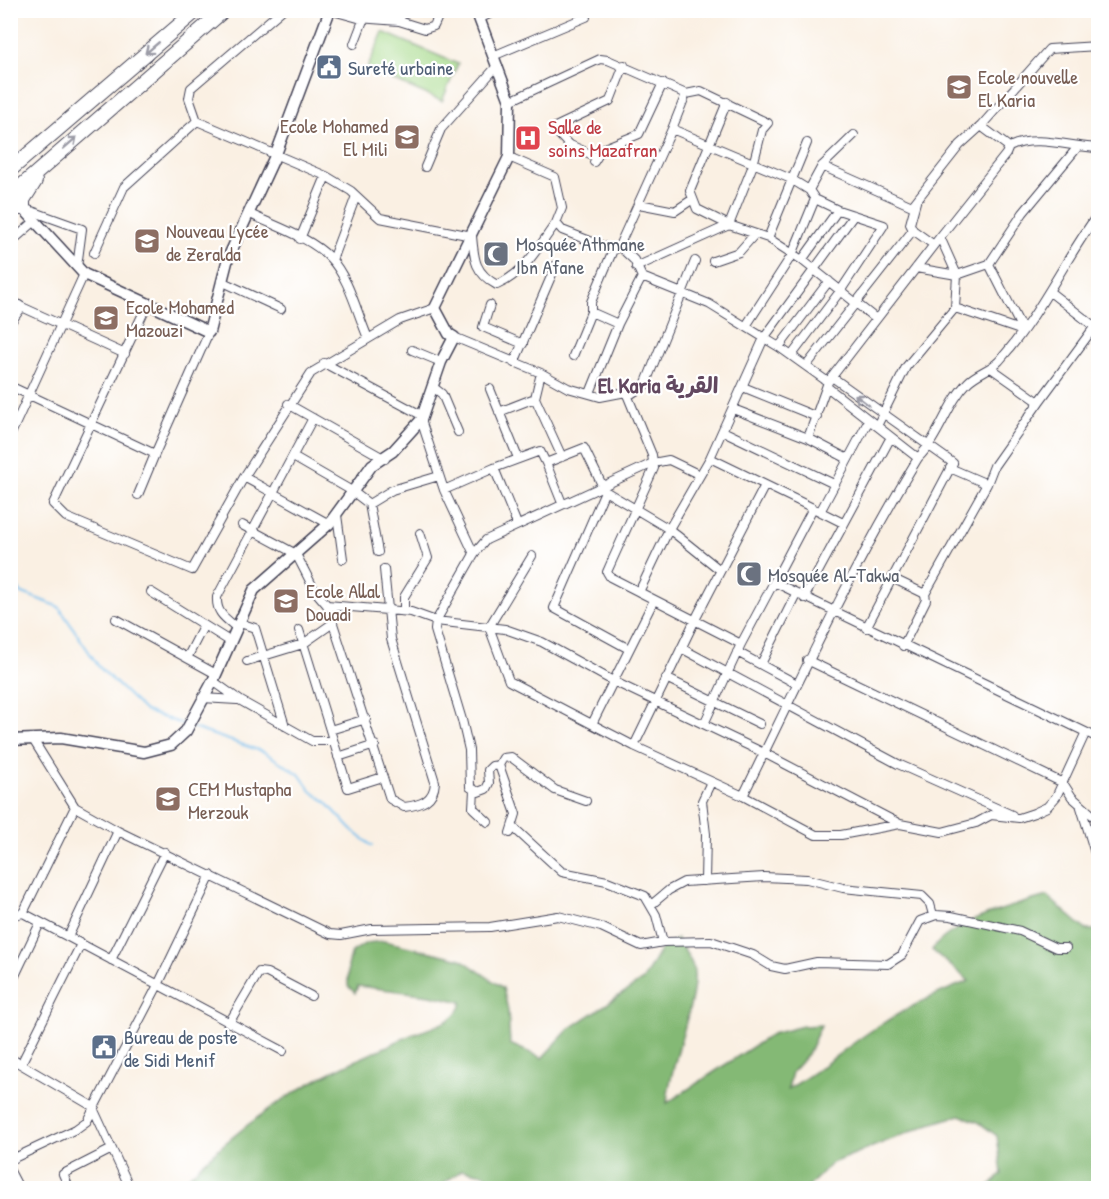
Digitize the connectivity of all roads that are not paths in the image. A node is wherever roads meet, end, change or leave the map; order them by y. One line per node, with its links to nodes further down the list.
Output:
1 (196, 10): 35 (highway, one-way to 35)
2 (224, 10): 31 (highway, one-way to 2)
3 (282, 10): 20 (street)
4 (329, 10): 8 (street); 29 (street)
5 (403, 10): 11 (street)
6 (441, 10): 11 (street)
7 (498, 10): 9 (street)
8 (365, 15): 11 (street); 12 (street)
9 (477, 15): 14 (street)
10 (586, 17): 14 (street)
11 (399, 21)
12 (354, 44)
13 (1098, 46): 21 (street)
14 (495, 61): 18 (street); 34 (street)
15 (624, 65): 16 (street); 16 (street); 18 (street)
16 (663, 83): 17 (street)
17 (686, 94): 19 (street); 22 (street)
18 (510, 101): 30 (street)
19 (727, 102): 25 (street); 32 (street)
20 (197, 121): 29 (street); 64 (street)
21 (981, 126): 26 (street); 43 (street)
22 (672, 129): 25 (street); 44 (street)
23 (854, 135): 33 (street)
24 (807, 143): 37 (street)
25 (708, 146): 32 (street); 41 (street)
26 (1009, 147): 27 (street); 58 (street)
27 (1077, 148): 28 (street); 70 (street)
28 (1098, 148)
29 (276, 154): 36 (street); 49 (street)
30 (509, 157): 53 (street); 57 (street)
31 (52, 158): 39 (highway); 46 (highway)
32 (753, 165): 37 (street); 54 (street)
33 (822, 166): 38 (street); 43 (street)
34 (425, 167)
35 (10, 170)
36 (326, 176): 40 (street); 60 (street)
37 (791, 180): 38 (street); 59 (street)
38 (810, 190): 42 (street)
39 (10, 196)
40 (356, 196): 57 (street); 66 (street)
41 (693, 199): 45 (street); 47 (street)
42 (815, 199): 48 (street); 65 (street)
43 (916, 202): 55 (street)
44 (639, 204): 45 (street); 63 (street)
45 (684, 207): 47 (street)
46 (16, 208): 52 (street); 74 (street)
47 (698, 209): 54 (street)
48 (838, 210): 51 (street); 67 (street)
49 (248, 213): 60 (street); 79 (street)
50 (1098, 214): 81 (street)
51 (854, 215): 75 (street); 80 (street)
52 (34, 222): 61 (street); 74 (street)
53 (556, 223): 57 (street); 63 (street)
54 (729, 225): 56 (street); 72 (street)
55 (913, 230): 62 (street); 85 (street)
56 (755, 234): 59 (street); 69 (street)
57 (472, 236): 88 (street)
58 (940, 237): 62 (street); 76 (street)
59 (768, 238): 65 (street)
60 (300, 239): 66 (street)
61 (10, 243)
62 (934, 245): 73 (street)
63 (616, 248): 72 (street); 91 (street)
64 (94, 253)
65 (792, 255): 67 (street); 97 (street)
66 (332, 260): 101 (street)
67 (802, 260): 75 (street)
68 (695, 261): 82 (street)
69 (713, 261)
70 (989, 264): 76 (street); 98 (street)
71 (556, 265): 103 (street)
72 (636, 267): 77 (street)
73 (915, 268): 76 (street); 92 (street)
74 (81, 270): 84 (street); 94 (street)
75 (816, 271): 78 (street); 102 (street)
76 (957, 275): 89 (street)
77 (642, 277): 82 (street); 95 (street)
78 (829, 281): 80 (street); 104 (street)
79 (221, 282): 90 (street); 99 (street)
80 (841, 290): 85 (street); 108 (street)
81 (1050, 292): 96 (street); 98 (street)
82 (682, 294): 97 (street); 122 (street)
83 (10, 299): 87 (street)
84 (148, 303): 99 (street); 106 (street)
85 (856, 303): 92 (street); 112 (street)
86 (490, 305): 103 (street)
87 (22, 307): 93 (street); 94 (street)
88 (435, 308): 100 (street); 101 (street)
89 (955, 308): 98 (street); 128 (street)
90 (281, 309)
91 (591, 312): 95 (street); 107 (street)
92 (876, 319): 115 (street)
93 (10, 323)
94 (61, 324): 106 (street); 121 (street)
95 (618, 324): 120 (street)
96 (1097, 325): 124 (street)
97 (746, 326): 102 (street)
98 (1023, 331): 113 (street)
99 (209, 332): 141 (street)
100 (454, 337): 109 (street); 111 (street)
101 (368, 338): 110 (street)
102 (764, 338): 104 (street); 118 (street)
103 (523, 344): 111 (street)
104 (778, 347): 108 (street)
105 (412, 350): 109 (street)
106 (125, 354): 133 (street)
107 (573, 356)
108 (792, 356): 112 (street)
109 (441, 362): 117 (street)
110 (324, 363): 125 (street); 131 (street)
111 (514, 363): 114 (street)
112 (807, 365): 115 (street)
113 (991, 368): 124 (street); 140 (street)
114 (541, 373): 120 (street); 123 (street)
115 (829, 382): 128 (street, one-way to 115); 129 (street); 132 (street)
116 (10, 386): 121 (street)
117 (433, 387): 131 (street); 136 (street)
118 (743, 387): 126 (street); 129 (street)
119 (490, 388): 127 (street)
120 (590, 393): 122 (street)
121 (28, 396): 133 (street); 137 (street)
122 (628, 396): 150 (street)
123 (535, 398): 127 (street); 143 (street)
124 (1039, 402): 157 (street)
125 (288, 404): 130 (street); 155 (street)
126 (733, 410): 135 (street); 139 (street)
127 (500, 412): 144 (street)
128 (883, 416): 134 (street); 140 (street)
129 (817, 417): 139 (street)
130 (313, 418): 142 (street); 147 (street)
131 (422, 418): 147 (street); 154 (street)
132 (869, 420): 134 (street); 148 (street)
133 (93, 424): 141 (street); 155 (street)
134 (877, 426): 138 (street)
135 (723, 431): 145 (street); 156 (street)
136 (458, 432)
137 (10, 436)
138 (891, 437): 146 (street); 169 (street)
139 (808, 438): 148 (street)
140 (927, 447): 146 (street); 152 (street)
141 (155, 454): 163 (street)
142 (292, 457): 161 (street); 162 (street)
143 (562, 457): 149 (street); 159 (street)
144 (518, 458): 149 (street); 151 (street)
145 (710, 458): 153 (street); 158 (street)
146 (918, 458): 193 (street)
147 (385, 459): 161 (street)
148 (848, 459): 156 (street)
149 (546, 463): 164 (street)
150 (653, 463): 153 (street); 159 (street); 166 (street)
151 (494, 468): 160 (street); 171 (street)
152 (950, 468): 157 (street); 183 (street)
153 (700, 475): 173 (street)
154 (439, 476): 160 (street); 165 (street)
155 (244, 477): 162 (street)
156 (834, 484): 167 (street)
157 (987, 484): 187 (street)
158 (765, 485): 167 (street); 182 (street)
159 (603, 488): 164 (street); 166 (street); 208 (street)
160 (444, 490): 178 (street)
161 (352, 491): 165 (street); 168 (street)
162 (274, 492): 170 (street); 174 (street)
163 (138, 495)
164 (562, 503): 171 (street)
165 (369, 504): 176 (street)
166 (634, 507): 173 (street); 186 (street)
167 (816, 510): 169 (street); 184 (street)
168 (337, 515): 170 (street); 180 (street)
169 (843, 523): 188 (street)
170 (329, 524): 177 (street)
171 (517, 524): 178 (street)
172 (242, 525): 174 (street)
173 (669, 529): 182 (street); 186 (street)
174 (253, 530): 177 (street); 199 (street)
175 (420, 533): 192 (street)
176 (378, 552)
177 (296, 554): 190 (street); 199 (street)
178 (474, 554): 196 (street)
179 (532, 556): 200 (street)
180 (344, 559)
181 (384, 569): 191 (street)
182 (720, 570): 195 (street)
183 (892, 578): 187 (street); 201 (street)
184 (774, 582): 188 (street); 207 (street)
185 (151, 592): 198 (street)
186 (639, 592): 189 (street)
187 (925, 594): 205 (street)
188 (800, 596): 193 (street); 213 (street)
189 (654, 600): 195 (street); 208 (street)
190 (327, 605): 191 (street); 197 (street)
191 (386, 609): 192 (street); 241 (street)
192 (404, 611): 196 (street)
193 (831, 612): 201 (street); 211 (street)
194 (116, 619): 210 (street)
195 (694, 620): 206 (street); 207 (street)
196 (436, 621): 200 (street); 244 (street)
197 (333, 623): 204 (street); 224 (street)
198 (204, 625): 203 (street); 210 (street)
199 (239, 626): 203 (street); 209 (street)
200 (489, 627): 217 (street); 226 (street)
201 (866, 628): 205 (street)
202 (299, 630): 204 (street)
203 (231, 642): 215 (street)
204 (303, 644): 209 (street); 229 (street)
205 (903, 646): 231 (street)
206 (681, 648): 214 (street); 216 (street)
207 (739, 648): 213 (street); 214 (street)
208 (629, 649): 217 (street)
209 (266, 656): 212 (street); 228 (street)
210 (186, 658): 215 (street)
211 (807, 660): 218 (street); 243 (street)
212 (247, 661)
213 (761, 664): 218 (street)
214 (729, 671): 221 (street); 223 (street)
215 (215, 678): 219 (street); 222 (street)
216 (666, 678): 220 (street); 221 (street)
217 (613, 681): 220 (street); 226 (street)
218 (797, 684): 223 (street)
219 (202, 698): 222 (street); 232 (street)
220 (655, 699): 225 (street); 237 (street)
221 (715, 700): 225 (street); 227 (street)
222 (241, 701): 228 (street)
223 (788, 703): 238 (street); 249 (street)
224 (366, 719): 229 (street); 236 (street)
225 (704, 723): 238 (street)
226 (592, 724): 237 (street)
227 (760, 724)
228 (285, 726): 235 (street)
229 (330, 730): 235 (street)
230 (1098, 733): 231 (street)
231 (1085, 734): 233 (street); 243 (street)
232 (32, 738): 234 (street); 248 (street)
233 (1098, 738)
234 (10, 740)
235 (333, 741): 239 (street)
236 (375, 745): 239 (street); 241 (street)
237 (634, 746): 242 (street)
238 (764, 753): 245 (street); 252 (street)
239 (338, 757): 241 (street)
240 (499, 765): 244 (street); 246 (street); 258 (street)
241 (384, 777)
242 (711, 782): 245 (street); 257 (street)
243 (1063, 783): 247 (street); 249 (street)
244 (474, 790): 251 (street)
245 (743, 796): 252 (street)
246 (586, 801)
247 (1080, 804): 250 (street); 255 (street)
248 (75, 807): 253 (street); 259 (street)
249 (1018, 818): 252 (street)
250 (1098, 820)
251 (488, 822)
252 (900, 824)
253 (118, 831): 254 (street); 263 (street)
254 (165, 852): 256 (street); 267 (street)
255 (1098, 863)
256 (211, 876): 264 (street); 268 (street)
257 (705, 881): 258 (street); 260 (street)
258 (651, 905): 264 (street)
259 (23, 913): 261 (street); 262 (street)
260 (933, 915): 264 (street); 266 (street)
261 (10, 916)
262 (40, 923): 263 (street); 269 (street)
263 (68, 937): 265 (street)
264 (663, 942)
265 (81, 945): 267 (street); 274 (street)
266 (1066, 948)
267 (111, 960): 268 (street)
268 (158, 985): 271 (street); 275 (street)
269 (10, 986)
270 (311, 996): 271 (street)
271 (229, 1023): 272 (street)
272 (283, 1051)
273 (10, 1058): 274 (street)
274 (21, 1064): 275 (street)
275 (92, 1106): 276 (street); 278 (street)
276 (112, 1149): 281 (street); 282 (street)
277 (10, 1150): 278 (street)
278 (13, 1159)
279 (10, 1171): 280 (street)
280 (19, 1188)
281 (69, 1188)
282 (130, 1188)

